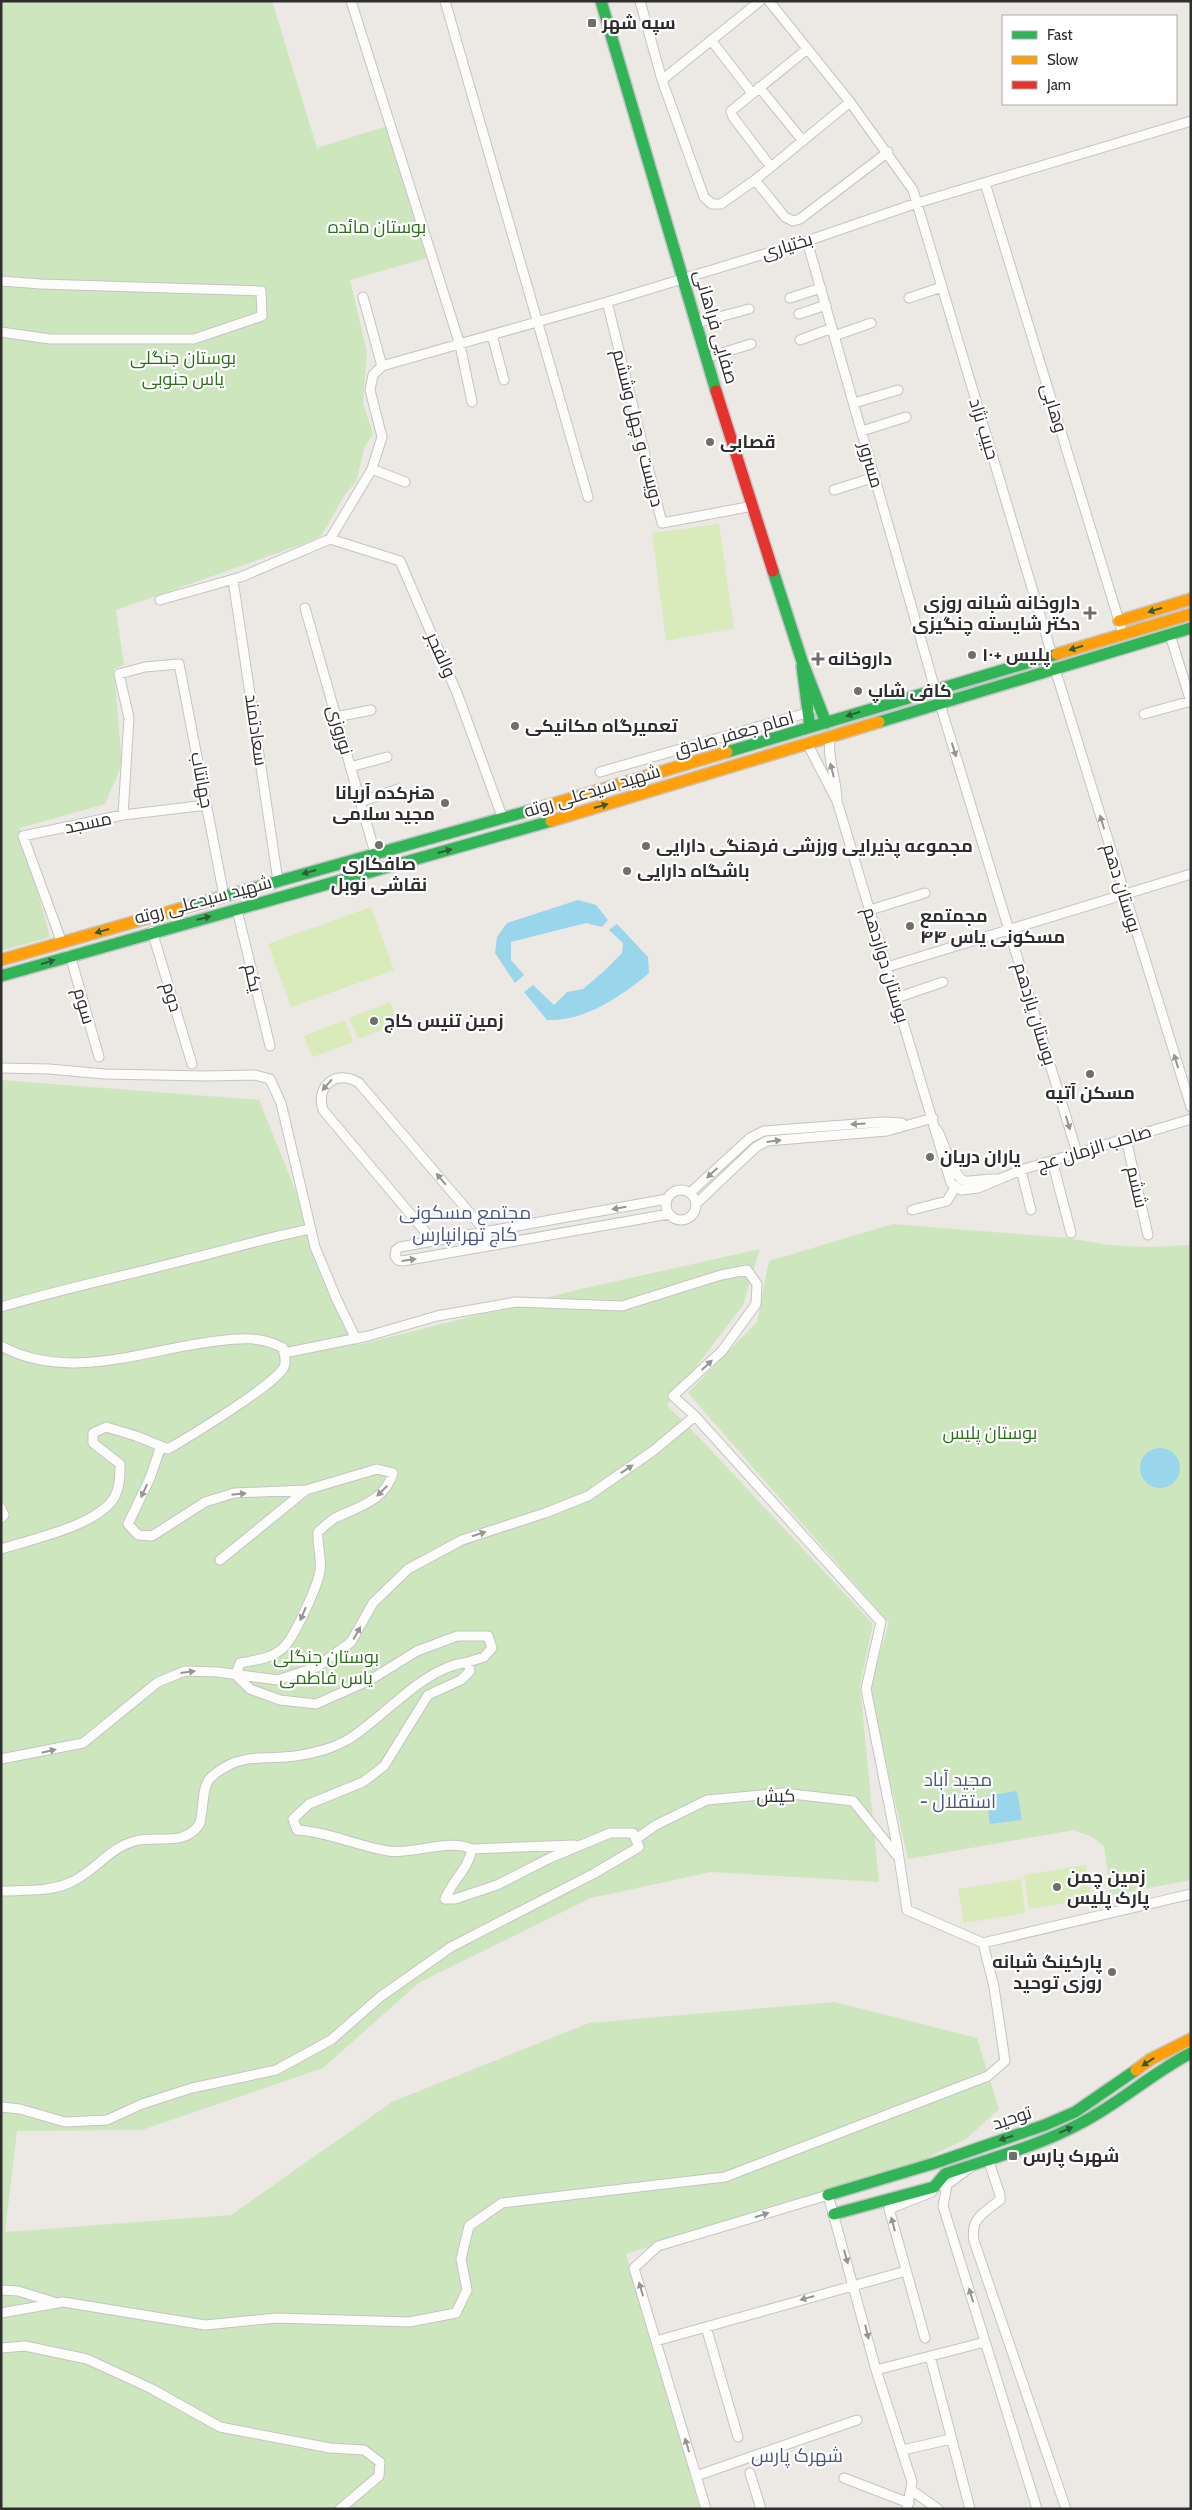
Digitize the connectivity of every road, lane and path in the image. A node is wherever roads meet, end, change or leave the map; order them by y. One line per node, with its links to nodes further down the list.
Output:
1 (351, 1): 40 (street)
2 (445, 1): 32 (street)
3 (601, 1): 21 (main road, صفایی فراهانی)
4 (760, 1): 7 (street)
5 (769, 1): 8 (street, حبیب نژاد)
6 (643, 3): 9 (street)
7 (711, 40): 9 (street); 11 (street)
8 (806, 50): 10 (street); 12 (street, حبیب نژاد)
9 (662, 80): 17 (street)
10 (759, 86): 11 (street); 14 (street)
11 (752, 93): 16 (street)
12 (850, 102): 14 (street); 15 (street, حبیب نژاد)
13 (1191, 121): 18 (street, بختیاری)
14 (803, 141): 16 (street)
15 (888, 152): 17 (street); 19 (street, حبیب نژاد)
16 (771, 168): 17 (street)
17 (755, 180)
18 (985, 183): 19 (street, بختیاری); 61 (street, وهابی)
19 (917, 203): 20 (street, بختیاری); 23 (street, حبیب نژاد)
20 (807, 241): 21 (street, بختیاری); 24 (street, مسرور)
21 (684, 278): 28 (street, بختیاری); 33 (main road, صفایی فراهانی)
22 (1, 281): 35 (street)
23 (942, 287): 27 (street); 66 (street, حبیب نژاد)
24 (821, 288): 26 (street); 29 (street, مسرور)
25 (363, 297): 42 (street)
26 (790, 298)
27 (909, 298)
28 (607, 302): 32 (street, بختیاری); 54 (street, دویست و چهل وششم)
29 (826, 305): 31 (street); 36 (street, مسرور)
30 (749, 309): 33 (street)
31 (798, 314)
32 (537, 320): 37 (street, بختیاری); 53 (street)
33 (696, 323): 41 (main road, صفایی فراهانی)
34 (871, 323): 36 (street)
35 (1, 332)
36 (833, 332): 38 (street); 46 (street, مسرور)
37 (492, 335): 40 (street, بختیاری); 43 (street)
38 (800, 340)
39 (751, 344): 41 (street)
40 (460, 345): 42 (street, بختیاری); 45 (street)
41 (706, 358): 54 (main road, صفایی فراهانی)
42 (382, 366): 49 (street)
43 (504, 380)
44 (898, 390): 46 (street)
45 (472, 402)
46 (854, 403): 48 (street, مسرور)
47 (906, 417): 48 (street)
48 (862, 431): 50 (street, مسرور)
49 (372, 469): 51 (street); 55 (street)
50 (875, 477): 52 (street); 70 (street, مسرور)
51 (405, 482)
52 (834, 490)
53 (588, 497)
54 (752, 506): 67 (main road, صفایی فراهانی)
55 (330, 539): 56 (street); 89 (street, والفجر)
56 (233, 580): 58 (street); 92 (street, سعادتمند)
57 (1191, 599): 61 (main road, one-way to 61)
58 (160, 600)
59 (305, 608): 76 (street, نوروزی)
60 (1191, 614): 62 (main road, شهید سیدعلی روته)
61 (1119, 621): 64 (street, وهابی)
62 (1166, 621): 64 (main road, شهید سیدعلی روته); 65 (main road)
63 (1191, 628): 65 (main road, شهید سیدعلی روته)
64 (1123, 634): 66 (main road, شهید سیدعلی روته, one-way to 66)
65 (1170, 634): 69 (main road, شهید سیدعلی روته); 71 (street)
66 (1052, 655): 70 (main road, شهید سیدعلی روته)
67 (802, 661): 74 (main road, صفایی فراهانی); 77 (main road, صفایی فراهانی)
68 (179, 664): 87 (street, جهانتاب); 88 (street, مسجد)
69 (1055, 669): 72 (main road, شهید سیدعلی روته); 94 (street, بوستان دهم, one-way to 69)
70 (935, 689): 77 (main road, شهید سیدعلی روته, one-way to 77)
71 (1191, 701): 75 (street)
72 (940, 704): 79 (main road, شهید سیدعلی روته); 98 (street, بوستان یازدهم, one-way to 98)
73 (370, 710): 76 (street)
74 (810, 712): 78 (main road, صفایی فراهانی); 83 (street, امام جعفر صادق)
75 (1144, 714)
76 (336, 717): 82 (street, نوروزی)
77 (826, 723): 78 (main road, شهید سیدعلی روته)
78 (810, 727): 89 (main road, شهید سیدعلی روته)
79 (830, 738): 80 (main road, شهید سیدعلی روته); 85 (street, بوستان دوازدهم, one-way to 79)
80 (808, 745): 85 (street, بوستان دوازدهم); 96 (main road, شهید سیدعلی روته, one-way to 80)
81 (387, 757): 82 (street)
82 (350, 767): 86 (street, نوروزی)
83 (600, 772)
84 (398, 789): 86 (street)
85 (837, 801): 97 (street, بوستان دوازدهم)
86 (360, 802): 90 (street, نوروزی)
87 (207, 805): 88 (street); 95 (street, جهانتاب)
88 (123, 815): 100 (street, مسجد)
89 (503, 819): 90 (main road, شهید سیدعلی روته)
90 (375, 853): 92 (main road, شهید سیدعلی روته, one-way to 92)
91 (1191, 874): 94 (street)
92 (278, 881): 95 (main road, شهید سیدعلی روته)
93 (924, 893): 97 (street)
94 (1124, 893): 98 (street); 111 (street, بوستان دهم, one-way to 94)
95 (224, 896): 100 (main road, شهید سیدعلی روته, one-way to 100)
96 (237, 910): 99 (main road, شهید سیدعلی روته, one-way to 96); 107 (street, یکم)
97 (870, 910): 103 (street, بوستان دوازدهم)
98 (1009, 929): 103 (street); 117 (street, بوستان یازدهم, one-way to 117)
99 (152, 931): 101 (main road, شهید سیدعلی روته); 109 (street, دوم)
100 (62, 943): 102 (main road, شهید سیدعلی روته)
101 (70, 955): 104 (main road, شهید سیدعلی روته, one-way to 101); 108 (street, سوم)
102 (1, 960)
103 (887, 967): 106 (street, بوستان دوازدهم)
104 (1, 976)
105 (943, 982): 106 (street)
106 (896, 998): 112 (street, بوستان دوازدهم)
107 (270, 1046)
108 (99, 1057)
109 (192, 1064)
110 (1, 1068): 128 (street)
111 (1191, 1107)
112 (933, 1118): 114 (street); 115 (street, بوستان دوازدهم)
113 (1191, 1119): 116 (street, صاحب الزمان عج)
114 (907, 1124): 122 (street, one-way to 122); 124 (street, one-way to 114)
115 (936, 1129): 120 (street, بوستان دوازدهم); 121 (street, بوستان دوازدهم)
116 (1126, 1139): 117 (street, صاحب الزمان عج); 131 (street, ششم)
117 (1077, 1152): 118 (street, صاحب الزمان عج)
118 (1052, 1160): 119 (street, صاحب الزمان عج); 130 (street)
119 (1021, 1170): 120 (street, صاحب الزمان عج); 126 (street)
120 (997, 1179): 121 (street)
121 (956, 1186): 125 (street)
122 (691, 1192): 123 (street); 124 (street)
123 (667, 1199): 127 (street); 129 (street, one-way to 129)
124 (697, 1203): 127 (street)
125 (912, 1210)
126 (1031, 1210)
127 (669, 1214): 133 (street)
128 (311, 1229): 134 (street); 135 (street)
129 (486, 1232): 132 (street); 132 (street, one-way to 132); 133 (street)
130 (1070, 1233)
131 (1148, 1235)
132 (434, 1241): 133 (street, one-way to 133)
133 (488, 1246)
134 (1, 1307)
135 (356, 1339): 137 (street); 138 (street, one-way to 135)
136 (1, 1346): 137 (street)
137 (284, 1353): 139 (street)
138 (695, 1416): 146 (street, one-way to 138); 151 (street)
139 (161, 1446): 140 (street, one-way to 140); 143 (street)
140 (306, 1490): 144 (street); 146 (street, one-way to 146)
141 (1, 1508): 142 (street)
142 (1, 1518)
143 (1, 1549)
144 (220, 1560)
145 (468, 1662): 146 (street); 150 (street); 152 (street)
146 (236, 1675): 147 (street, one-way to 146)
147 (1, 1759)
148 (636, 1839): 149 (street); 151 (street, کیش); 157 (street)
149 (582, 1845): 150 (street); 150 (street)
150 (472, 1849)
151 (899, 1859): 154 (street)
152 (1, 1891)
153 (1191, 1894): 154 (street)
154 (983, 1943): 167 (street)
155 (1191, 2039): 158 (main road, توحید, one-way to 158)
156 (1191, 2053): 159 (main road, توحید, one-way to 156)
157 (1, 2107)
158 (983, 2146): 159 (main road); 162 (main road, توحید)
159 (983, 2160): 160 (main road, توحید); 161 (street); 191 (street)
160 (945, 2174): 161 (street); 163 (main road, توحید)
161 (947, 2186): 164 (street, one-way to 161); 172 (street, one-way to 161)
162 (828, 2195): 163 (street); 171 (street, one-way to 162)
163 (834, 2214): 165 (street, one-way to 165)
164 (906, 2271): 165 (street); 170 (street)
165 (854, 2285): 169 (street, one-way to 169); 175 (street, one-way to 175)
166 (1, 2290): 167 (street)
167 (57, 2302): 168 (street)
168 (1, 2313)
169 (706, 2327): 171 (street); 177 (street)
170 (925, 2338)
171 (656, 2341): 181 (street, one-way to 171)
172 (985, 2342): 174 (street); 190 (street)
173 (1, 2348): 185 (street)
174 (930, 2356): 175 (street); 178 (street)
175 (876, 2370): 179 (street)
176 (857, 2420): 181 (street)
177 (738, 2437)
178 (951, 2439): 179 (street); 189 (street)
179 (903, 2450): 183 (street)
180 (750, 2472): 187 (street)
181 (696, 2476): 186 (street)
182 (844, 2478): 184 (street)
183 (911, 2490): 184 (street); 188 (street)
184 (908, 2506)
185 (340, 2509)
186 (706, 2509)
187 (761, 2509)
188 (938, 2509)
189 (970, 2509)
190 (1037, 2509)
191 (1066, 2509)

